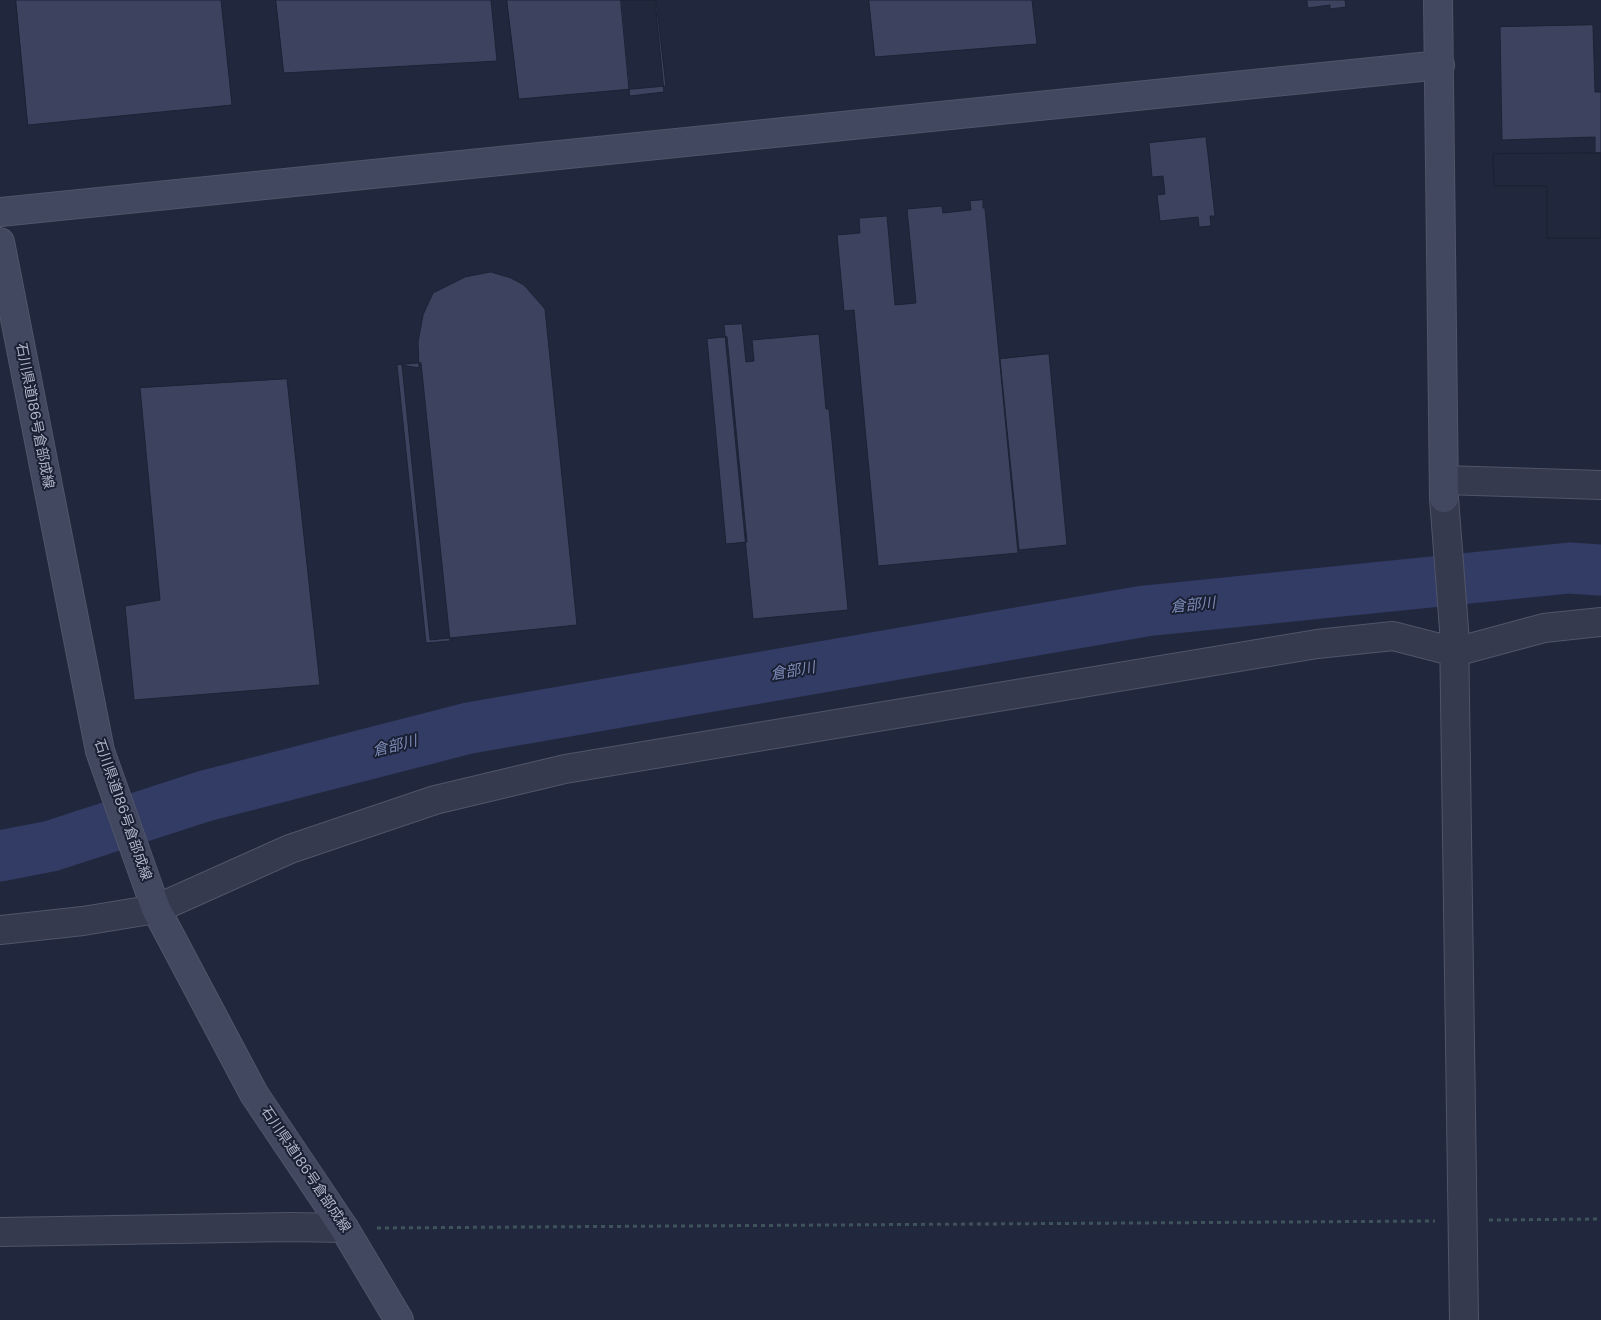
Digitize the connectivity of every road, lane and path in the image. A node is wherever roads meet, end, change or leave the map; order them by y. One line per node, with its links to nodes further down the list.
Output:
1 (1438, 0): 2 (street)
2 (1440, 65): 3 (street); 6 (street)
3 (0, 212)
4 (0, 242): 9 (street, 石川県道186号倉部成線)
5 (1601, 485): 6 (street)
6 (1444, 489): 8 (street)
7 (1601, 622): 8 (street)
8 (1455, 640): 9 (street); 12 (street)
9 (153, 902): 10 (street); 13 (street, 石川県道186号倉部成線)
10 (0, 930)
11 (1601, 1219): 12 (path)
12 (1462, 1221): 13 (path); 16 (street)
13 (344, 1228): 14 (street); 15 (street, 石川県道186号倉部成線)
14 (0, 1232)
15 (399, 1320)
16 (1464, 1320)

